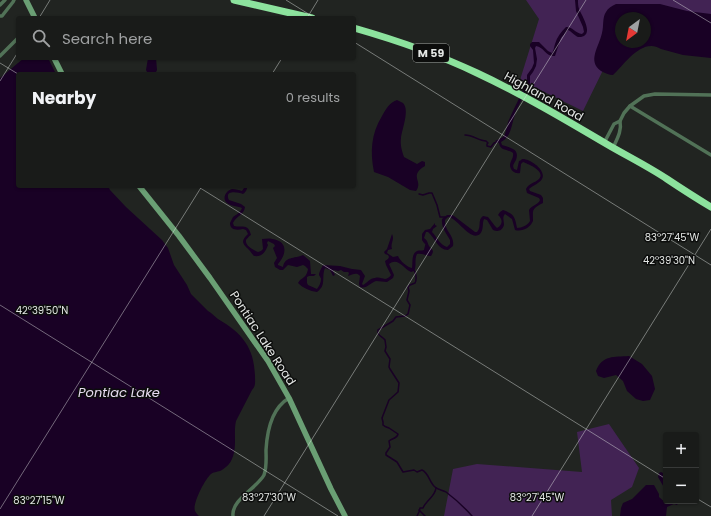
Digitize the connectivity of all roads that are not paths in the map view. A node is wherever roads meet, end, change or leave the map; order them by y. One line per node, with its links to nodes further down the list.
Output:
1 (5, 0): 5 (street)
2 (14, 0): 6 (street)
3 (26, 0): 7 (street)
4 (234, 0): 8 (highway)
5 (0, 5)
6 (0, 16)
7 (34, 16)
8 (303, 16)
9 (356, 29): 17 (highway, Highland Road / M 59)
10 (16, 40): 11 (street)
11 (0, 56)
12 (55, 60): 13 (street)
13 (61, 72)
14 (711, 95): 15 (street)
15 (630, 106): 16 (street); 19 (street)
16 (620, 121): 17 (street); 18 (street)
17 (604, 143): 18 (highway, Highland Road / M 59)
18 (613, 148): 21 (highway, Highland Road / M 59)
19 (711, 154)
20 (141, 188): 22 (street, Pontiac Lake Road)
21 (711, 207)
22 (289, 398): 23 (street); 24 (street, Pontiac Lake Road)
23 (233, 516)
24 (345, 516)

